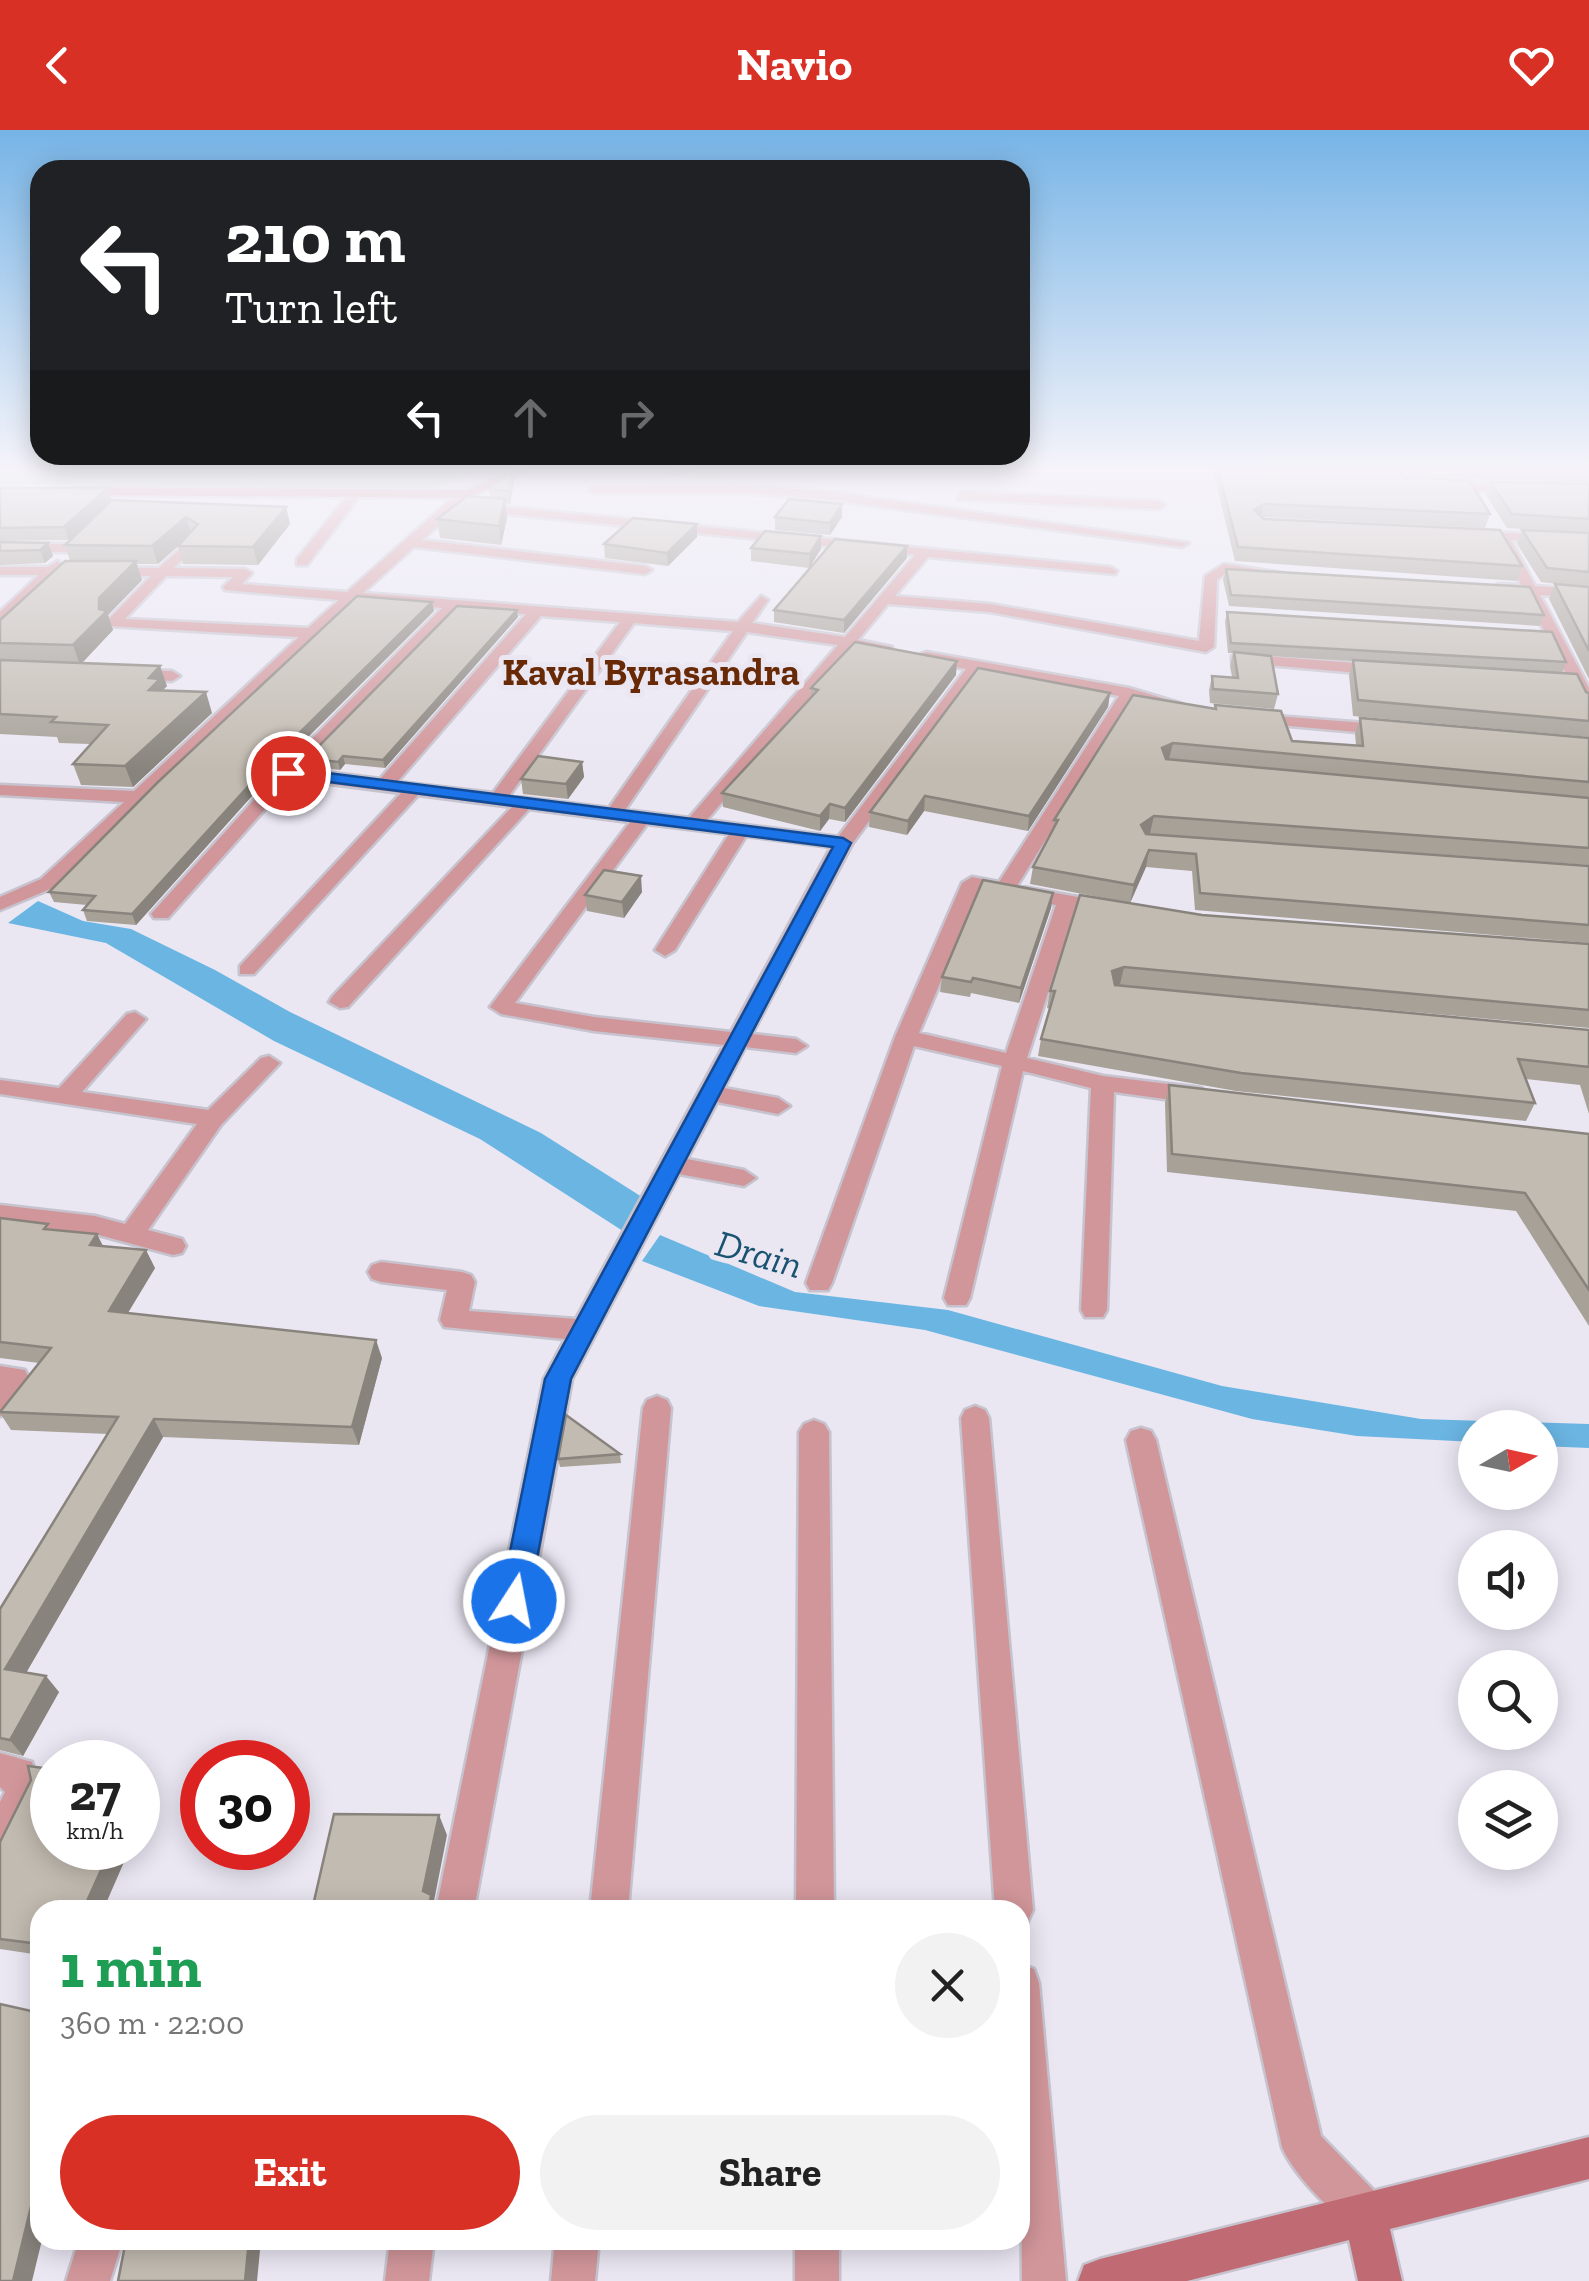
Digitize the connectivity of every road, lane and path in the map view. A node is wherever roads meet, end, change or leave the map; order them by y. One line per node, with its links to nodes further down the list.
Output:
1 (33, 570): 10 (street)
2 (53, 570): 24 (street)
3 (96, 570): 11 (street)
4 (379, 570): 17 (street)
5 (910, 570): 19 (street)
6 (1104, 570): 12 (street)
7 (1221, 570): 22 (street)
8 (1251, 570): 13 (street)
9 (1523, 570): 15 (street)
10 (0, 571)
11 (166, 571): 17 (street); 27 (street)
12 (1110, 571)
13 (1292, 574)
14 (1477, 586): 15 (street)
15 (1534, 590): 16 (street); 29 (street)
16 (1589, 594)
17 (352, 595): 20 (street); 27 (street)
18 (761, 600): 26 (street)
19 (886, 600): 22 (street); 30 (street)
20 (454, 604): 21 (street); 43 (street)
21 (536, 611): 25 (street); 44 (street)
22 (1208, 612): 23 (street)
23 (1227, 614)
24 (0, 620)
25 (628, 620): 26 (street); 48 (street)
26 (740, 630): 30 (street); 50 (street)
27 (312, 633): 47 (street)
28 (1534, 634): 29 (street)
29 (1553, 635): 37 (street)
30 (850, 643): 32 (street); 52 (street)
31 (1234, 658): 33 (street)
32 (976, 666): 38 (street); 54 (street)
33 (1408, 672)
34 (115, 675): 35 (street)
35 (172, 676)
36 (1558, 681): 37 (street)
37 (1576, 682): 39 (street)
38 (1128, 693): 40 (street); 55 (street)
39 (1589, 703)
40 (1188, 710)
41 (1226, 716): 42 (street)
42 (1417, 732)
43 (288, 773): 44 (street); 59 (street)
44 (384, 786): 46 (street)
45 (0, 790): 47 (street)
46 (414, 790): 48 (street); 61 (street)
47 (139, 797): 57 (street)
48 (496, 801): 49 (street)
49 (524, 804): 50 (street); 62 (street)
50 (613, 815): 51 (street)
51 (643, 817): 52 (street); 65 (street)
52 (695, 823): 53 (street)
53 (740, 830): 54 (street); 60 (street)
54 (843, 843): 65 (street)
55 (1004, 890): 56 (street); 64 (street)
56 (1067, 902): 58 (street); 67 (street)
57 (0, 904)
58 (1132, 913)
59 (161, 914)
60 (664, 950)
61 (248, 970)
62 (340, 1002)
63 (136, 1019): 72 (street)
64 (906, 1037): 67 (street); 82 (street)
65 (737, 1040): 66 (street); 71 (street)
66 (796, 1046)
67 (1014, 1062): 69 (street); 83 (street)
68 (268, 1063): 75 (street)
69 (1103, 1084): 73 (street); 84 (street)
70 (0, 1087): 72 (street)
71 (710, 1093): 74 (street); 76 (street)
72 (64, 1097): 75 (street)
73 (1216, 1098)
74 (778, 1106)
75 (212, 1119): 79 (street)
76 (671, 1164): 77 (street); 85 (street)
77 (744, 1178)
78 (0, 1214): 79 (street)
79 (130, 1236): 80 (street)
80 (172, 1246)
81 (381, 1272): 85 (street)
82 (820, 1282)
83 (956, 1298)
84 (1094, 1310)
85 (584, 1330): 94 (street)
86 (0, 1377): 87 (street)
87 (0, 1404)
88 (657, 1408): 95 (street)
89 (975, 1418): 97 (street)
90 (814, 1432): 96 (street)
91 (1141, 1440): 100 (street)
92 (0, 1770): 93 (street)
93 (0, 1842)
94 (456, 1900)
95 (609, 1900)
96 (816, 1900)
97 (1013, 1900)
98 (1030, 2107): 109 (street)
99 (1589, 2158): 100 (street)
100 (1365, 2212): 110 (street); 111 (street)
101 (98, 2250): 105 (street)
102 (411, 2250): 106 (street)
103 (576, 2250): 107 (street)
104 (817, 2250): 108 (street)
105 (88, 2281)
106 (407, 2281)
107 (573, 2281)
108 (817, 2281)
109 (1044, 2281)
110 (1100, 2281)
111 (1380, 2281)

